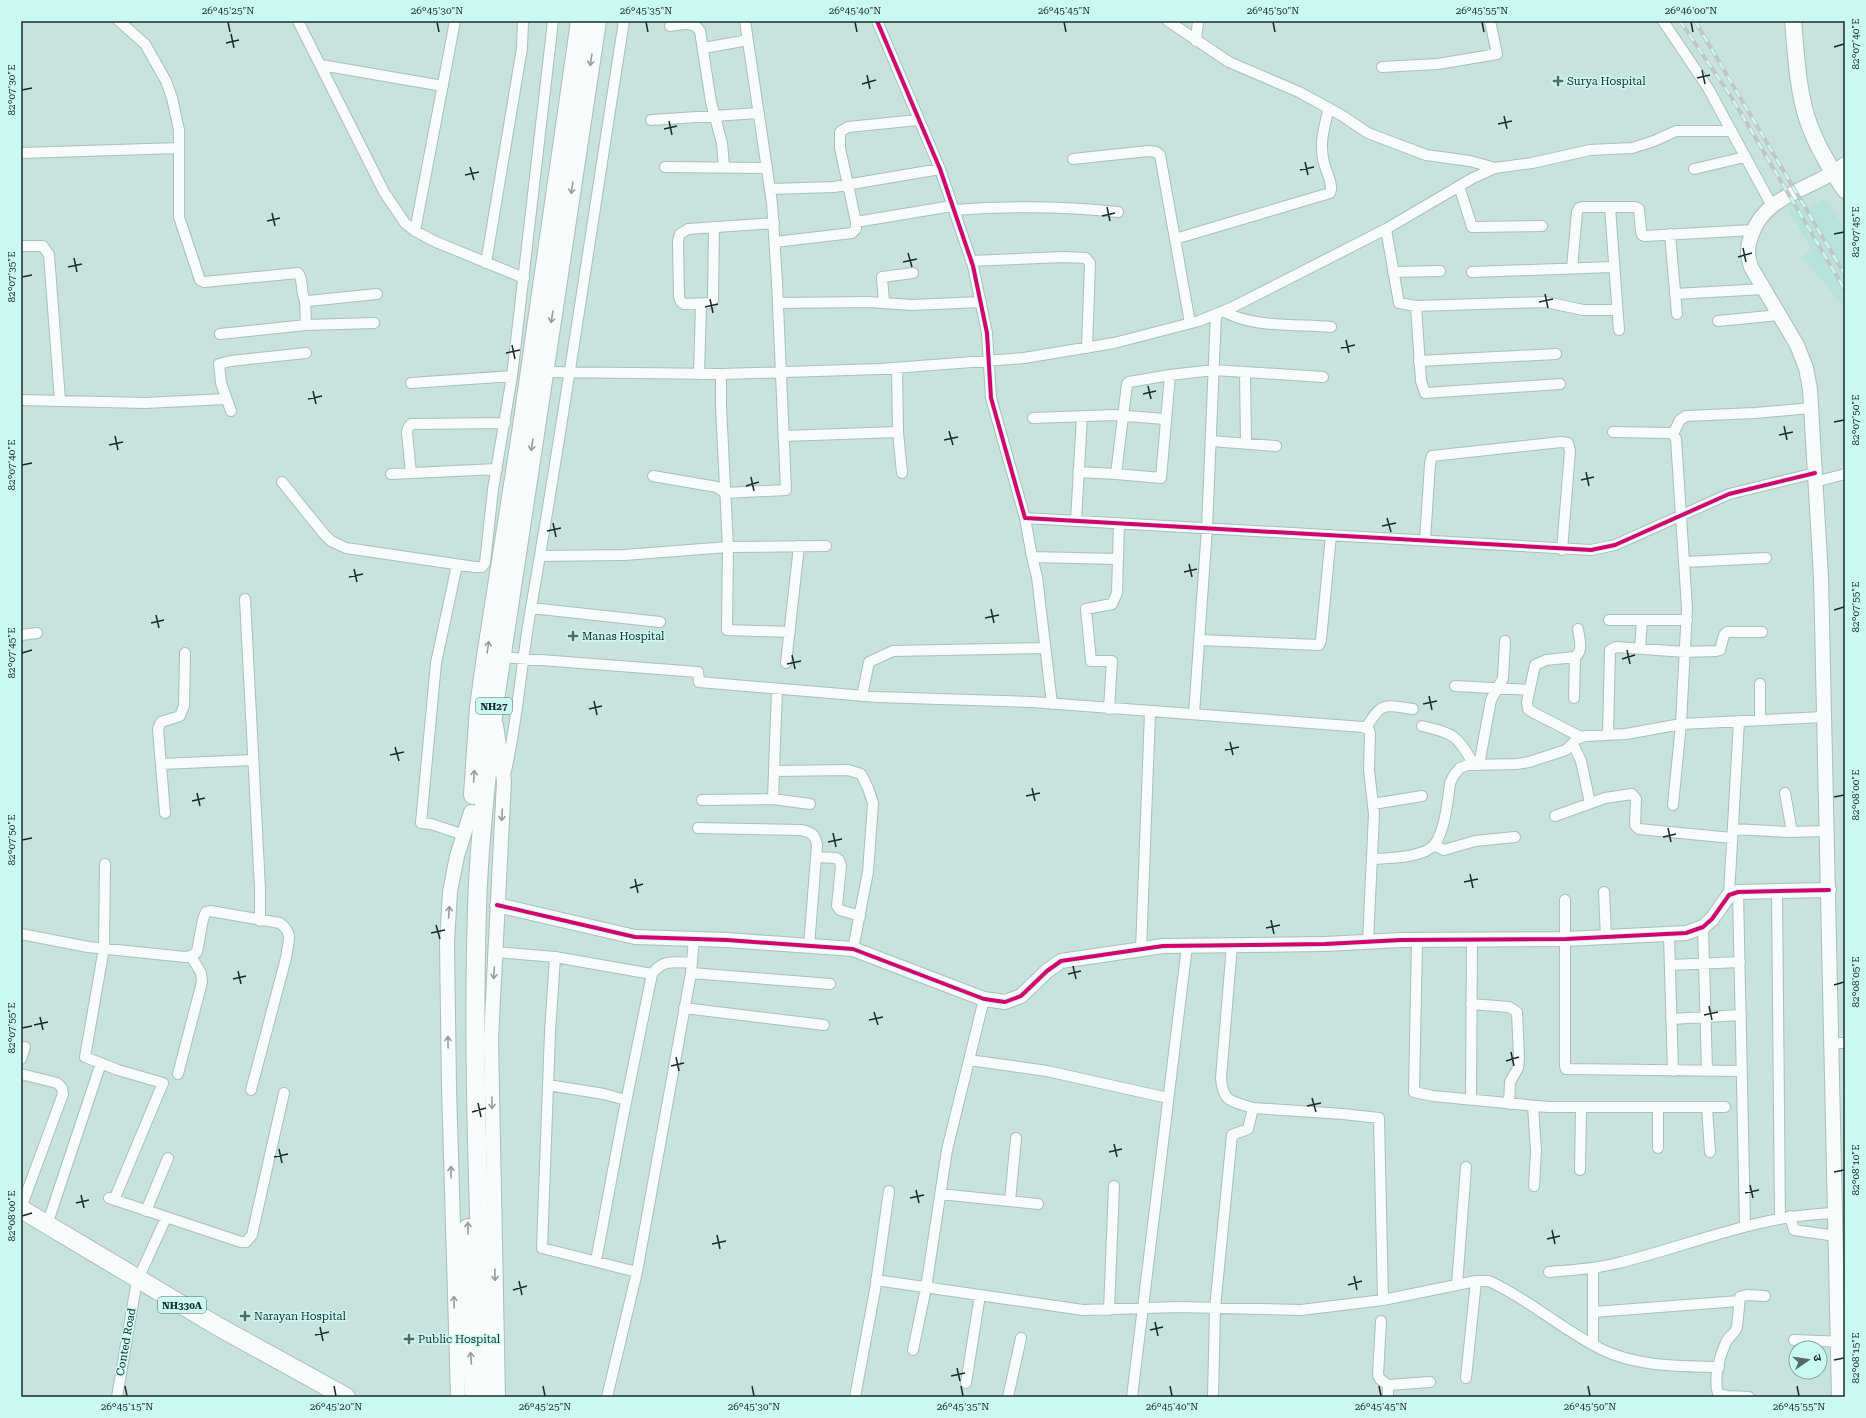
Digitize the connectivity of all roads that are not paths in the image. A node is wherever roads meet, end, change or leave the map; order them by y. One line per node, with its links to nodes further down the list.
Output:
1 (120, 21): 29 (street)
2 (298, 21): 20 (street)
3 (455, 21): 22 (street)
4 (523, 21): 60 (street)
5 (553, 21): 67 (street)
6 (580, 21): 151 (highway, NH27)
7 (597, 21): 95 (highway, NH27, one-way to 95)
8 (624, 21): 98 (street)
9 (745, 21): 17 (street)
10 (877, 21): 27 (street)
11 (1168, 21): 18 (street)
12 (1198, 21): 18 (street)
13 (1490, 21): 21 (street)
14 (1663, 21): 28 (street)
15 (1793, 21): 39 (main road)
16 (670, 26): 19 (street)
17 (748, 40): 19 (street); 24 (street)
18 (1196, 40): 23 (street)
19 (704, 48): 25 (street)
20 (321, 65): 22 (street); 54 (street)
21 (1382, 67)
22 (443, 86): 54 (street)
23 (1329, 108): 36 (street); 56 (street)
24 (759, 113): 25 (street); 35 (street)
25 (714, 115): 26 (street); 34 (street)
26 (651, 120)
27 (918, 120): 37 (street); 40 (street)
28 (1730, 131): 31 (street); 36 (street)
29 (179, 148): 30 (street); 71 (street)
30 (21, 153)
31 (1745, 157): 38 (street); 44 (street)
32 (1073, 159): 56 (street)
33 (665, 167): 34 (street)
34 (724, 167): 35 (street)
35 (767, 168): 42 (street)
36 (1494, 168): 41 (street)
37 (940, 169): 40 (street); 46 (street)
38 (1694, 169)
39 (1839, 169): 43 (main road); 44 (street)
40 (848, 185): 42 (street); 48 (street)
41 (1459, 186): 50 (street); 52 (street)
42 (770, 189): 49 (street)
43 (1845, 190)
44 (1772, 206): 53 (street)
45 (1610, 207): 55 (street); 61 (street); 62 (street)
46 (953, 208): 47 (street); 48 (street); 59 (street)
47 (1118, 212)
48 (856, 222): 57 (street)
49 (774, 223): 51 (street); 57 (street)
50 (1542, 226)
51 (714, 227): 75 (street); 75 (street)
52 (1386, 229): 65 (street); 78 (street)
53 (1753, 230): 55 (street); 68 (street)
54 (415, 231): 60 (street)
55 (1670, 234): 70 (street)
56 (1175, 239): 83 (street)
57 (775, 242): 74 (street)
58 (21, 246): 108 (street)
59 (971, 261): 73 (street); 88 (street)
60 (486, 263): 67 (street)
61 (1613, 267): 62 (street); 77 (street)
62 (1572, 268): 66 (street)
63 (1440, 271): 65 (street)
64 (913, 272): 72 (street)
65 (1393, 272): 76 (street)
66 (1472, 272)
67 (524, 278): 102 (street)
68 (1764, 289): 70 (street); 80 (street)
69 (377, 294): 71 (street)
70 (1675, 294): 79 (street)
71 (305, 300): 84 (street)
72 (884, 302): 73 (street); 74 (street)
73 (982, 302): 91 (street)
74 (778, 303): 96 (street)
75 (701, 304): 99 (street)
76 (1416, 306): 77 (street); 92 (street)
77 (1617, 310): 86 (street)
78 (1220, 313): 83 (street); 85 (street); 94 (street)
79 (1677, 314)
80 (1779, 315): 81 (street); 109 (street)
81 (1718, 322)
82 (374, 323): 84 (street)
83 (1190, 323): 88 (street)
84 (306, 325): 87 (street)
85 (1331, 327)
86 (1619, 330)
87 (220, 334)
88 (1087, 348): 91 (street)
89 (306, 353): 106 (street)
90 (1556, 354): 92 (street)
91 (990, 361): 93 (street); 135 (street)
92 (1419, 361): 105 (street)
93 (897, 368): 96 (street); 116 (street)
94 (1214, 370): 97 (street); 101 (street); 120 (street)
95 (544, 372): 98 (street); 169 (highway, NH27, one-way to 169)
96 (781, 372): 100 (street); 119 (street)
97 (1245, 372): 103 (street); 121 (street)
98 (569, 373): 99 (street); 145 (street)
99 (699, 374): 100 (street)
100 (722, 374): 133 (street)
101 (1170, 375): 112 (street); 114 (street)
102 (512, 376): 104 (street); 115 (street)
103 (1322, 377)
104 (411, 383)
105 (1560, 384)
106 (226, 399): 108 (street); 110 (street)
107 (21, 400): 108 (street)
108 (60, 400)
109 (1811, 408): 118 (street); 131 (street)
110 (230, 411)
111 (1082, 416): 112 (street); 113 (street); 124 (street)
112 (1124, 416): 114 (street); 128 (street)
113 (1033, 418)
114 (1165, 419): 128 (street)
115 (505, 423): 123 (street); 125 (street)
116 (898, 432): 119 (street); 127 (street)
117 (1613, 432): 118 (street)
118 (1673, 434): 134 (street)
119 (784, 436): 133 (street)
120 (1211, 441): 121 (street); 138 (street)
121 (1246, 444): 122 (street)
122 (1276, 446)
123 (497, 469): 125 (street); 151 (street)
124 (1078, 472): 128 (street); 136 (street)
125 (411, 473): 126 (street)
126 (391, 474)
127 (902, 474)
128 (1116, 474)
129 (1845, 474): 131 (street)
130 (653, 476): 133 (street)
131 (1815, 477): 134 (street); 186 (street)
132 (282, 482): 150 (street)
133 (725, 493): 143 (street)
134 (1682, 514): 144 (street); 149 (street)
135 (1025, 518): 136 (street); 146 (street)
136 (1076, 521): 137 (street)
137 (1119, 523): 138 (street); 147 (street)
138 (1207, 528): 139 (street); 163 (street)
139 (1331, 535): 140 (street); 163 (street)
140 (1425, 540): 144 (street); 144 (street)
141 (799, 546): 142 (street); 143 (street); 159 (street)
142 (826, 546)
143 (728, 547): 145 (street); 159 (street)
144 (1562, 550)
145 (540, 556): 153 (street)
146 (1032, 557): 147 (street); 165 (street)
147 (1118, 558): 182 (street)
148 (1766, 558): 149 (street)
149 (1685, 562): 156 (street)
150 (457, 564): 151 (street); 214 (street)
151 (491, 567): 207 (highway, NH27, one-way to 151)
152 (245, 599): 194 (street)
153 (531, 608): 157 (street); 171 (street)
154 (1609, 620): 155 (street)
155 (1642, 620): 156 (street); 166 (street)
156 (1687, 620): 167 (street)
157 (660, 622)
158 (1578, 628): 170 (street)
159 (790, 632): 172 (street)
160 (1762, 632): 167 (street)
161 (37, 634): 162 (street)
162 (21, 635)
163 (1199, 640): 185 (street)
164 (1506, 641): 175 (street)
165 (1045, 648): 178 (street); 180 (street)
166 (1640, 648): 167 (street); 192 (street)
167 (1685, 652): 189 (street)
168 (184, 653): 195 (street)
169 (501, 657): 171 (street); 181 (highway, NH27)
170 (1575, 657): 177 (street); 179 (street)
171 (522, 660): 176 (street); 198 (street)
172 (786, 663)
173 (1760, 684): 187 (street)
174 (1455, 686): 175 (street)
175 (1498, 688): 177 (street); 196 (street)
176 (777, 689): 178 (street); 197 (street)
177 (1529, 690): 193 (street)
178 (862, 696): 180 (street)
179 (1574, 698)
180 (1052, 704): 182 (street)
181 (494, 707): 198 (street); 337 (highway, NH27)
182 (1109, 709): 184 (street)
183 (1413, 709): 191 (street)
184 (1150, 712): 185 (street); 242 (street)
185 (1194, 714): 191 (street)
186 (1824, 717): 187 (street); 211 (street)
187 (1760, 720): 188 (street)
188 (1739, 721): 189 (street); 213 (street)
189 (1681, 724): 192 (street); 206 (street)
190 (1422, 726): 196 (street)
191 (1366, 728): 205 (street)
192 (1608, 735): 193 (street)
193 (1577, 740): 196 (street); 203 (street)
194 (253, 760): 195 (street); 227 (street)
195 (161, 764): 208 (street)
196 (1476, 765): 216 (street)
197 (774, 771): 202 (street); 226 (street)
198 (504, 781): 225 (street, one-way to 225)
199 (1785, 793): 212 (street)
200 (1422, 796): 205 (street)
201 (702, 800): 202 (street)
202 (773, 800): 204 (street)
203 (1590, 803): 209 (street); 213 (street)
204 (810, 804)
205 (1373, 804): 218 (street)
206 (1673, 805)
207 (471, 812): 214 (street); 336 (highway, NH27, one-way to 207)
208 (166, 813)
209 (1555, 816)
210 (698, 828): 217 (street)
211 (1827, 831): 212 (street); 220 (street)
212 (1792, 832): 213 (street)
213 (1733, 833): 223 (street)
214 (464, 836): 335 (street, one-way to 214)
215 (1515, 836): 216 (street)
216 (1434, 845): 218 (street)
217 (816, 857): 226 (street); 238 (street)
218 (1372, 859): 235 (street)
219 (105, 864): 240 (street)
220 (1829, 890): 222 (street); 259 (street)
221 (1604, 892): 231 (street)
222 (1776, 892): 223 (street); 297 (street)
223 (1734, 893): 228 (street); 246 (street)
224 (1566, 900): 233 (street)
225 (497, 905): 232 (street); 243 (street)
226 (860, 916): 241 (street)
227 (260, 921): 244 (street); 270 (street)
228 (1703, 926): 230 (street); 247 (street)
229 (21, 934): 240 (street)
230 (1669, 936): 231 (street); 248 (street)
231 (1606, 938): 233 (street)
232 (694, 939): 238 (street); 249 (street)
233 (1566, 939): 234 (street); 264 (street)
234 (1472, 940): 236 (street); 253 (street)
235 (1368, 941): 236 (street); 237 (street)
236 (1417, 941): 273 (street)
237 (1232, 945): 239 (street); 279 (street)
238 (809, 946): 241 (street)
239 (1187, 946): 242 (street); 272 (street)
240 (104, 948): 244 (street); 263 (street)
241 (853, 949): 252 (street)
242 (1141, 950): 252 (street)
243 (495, 952): 245 (street); 338 (street, one-way to 338)
244 (192, 956): 268 (street)
245 (555, 957): 250 (street); 269 (street)
246 (1740, 962): 247 (street); 255 (street)
247 (1704, 964): 248 (street); 256 (street)
248 (1670, 965): 257 (street)
249 (691, 968): 250 (street); 251 (street); 254 (street)
250 (652, 974): 274 (street)
251 (830, 984)
252 (984, 999): 262 (street)
253 (1471, 1004): 273 (street); 275 (street)
254 (684, 1008): 258 (street); 305 (street)
255 (1741, 1015): 256 (street); 266 (street)
256 (1707, 1017): 257 (street); 265 (street)
257 (1671, 1019): 264 (street)
258 (824, 1025)
259 (1838, 1043): 296 (street)
260 (25, 1047): 261 (street)
261 (21, 1059)
262 (969, 1060): 272 (street); 291 (street)
263 (101, 1063): 295 (street); 300 (street)
264 (1673, 1071): 265 (street)
265 (1708, 1071): 266 (street)
266 (1741, 1071): 301 (street)
267 (21, 1074): 294 (street)
268 (178, 1074)
269 (548, 1085): 274 (street); 303 (street)
270 (251, 1090)
271 (284, 1093): 299 (street)
272 (1168, 1098): 318 (street)
273 (1471, 1099): 275 (street)
274 (626, 1100): 303 (street)
275 (1508, 1104): 276 (street)
276 (1532, 1106): 281 (street); 289 (street)
277 (1707, 1107): 278 (street); 280 (street); 284 (street)
278 (1725, 1107)
279 (1253, 1108): 315 (street); 317 (street)
280 (1658, 1108): 281 (street); 283 (street)
281 (1582, 1109): 287 (street)
282 (1016, 1138): 292 (street)
283 (1658, 1148)
284 (1710, 1152)
285 (168, 1158): 295 (street)
286 (1466, 1167): 310 (street)
287 (1580, 1170)
288 (1114, 1186): 319 (street)
289 (1534, 1186)
290 (889, 1191): 307 (street)
291 (940, 1194): 292 (street); 311 (street)
292 (1010, 1201): 293 (street)
293 (1038, 1204)
294 (21, 1209): 300 (highway, NH330A)
295 (146, 1211): 299 (street)
296 (1835, 1213): 297 (street); 302 (street)
297 (1785, 1217): 301 (street); 302 (street)
298 (21, 1218): 309 (highway, NH330A)
299 (166, 1218): 309 (street, Conted Road)
300 (47, 1225): 309 (highway, NH330A)
301 (1745, 1225): 304 (street)
302 (1836, 1236): 314 (street)
303 (596, 1261): 305 (street)
304 (1593, 1268): 306 (street); 320 (street)
305 (637, 1272): 339 (street)
306 (1549, 1272)
307 (876, 1280): 311 (street); 340 (street)
308 (1476, 1281): 310 (street); 325 (street); 328 (street)
309 (137, 1282): 332 (street, Conted Road); 333 (highway, NH330A); 334 (highway, NH330A)
310 (1457, 1285): 315 (street)
311 (926, 1288): 312 (street); 326 (street)
312 (980, 1295): 319 (street); 330 (street)
313 (1765, 1296): 316 (street)
314 (1841, 1298): 324 (street)
315 (1383, 1300): 317 (street)
316 (1739, 1301): 320 (street); 327 (street)
317 (1215, 1308): 318 (street); 343 (street)
318 (1143, 1309): 319 (street); 342 (street)
319 (1109, 1310)
320 (1594, 1312): 325 (street)
321 (1381, 1321): 331 (street)
322 (1021, 1338): 341 (street)
323 (1828, 1341): 324 (street)
324 (1842, 1342): 346 (street)
325 (1593, 1345): 327 (street)
326 (913, 1350)
327 (1719, 1367): 345 (street)
328 (1466, 1378)
329 (1430, 1382): 331 (street)
330 (966, 1383)
331 (1388, 1385): 344 (street)
332 (117, 1397)
333 (330, 1397)
334 (346, 1397)
335 (458, 1397)
336 (474, 1397)
337 (485, 1397)
338 (498, 1397)
339 (607, 1397)
340 (855, 1397)
341 (1008, 1397)
342 (1132, 1397)
343 (1213, 1397)
344 (1388, 1397)
345 (1749, 1397)
346 (1840, 1397)

